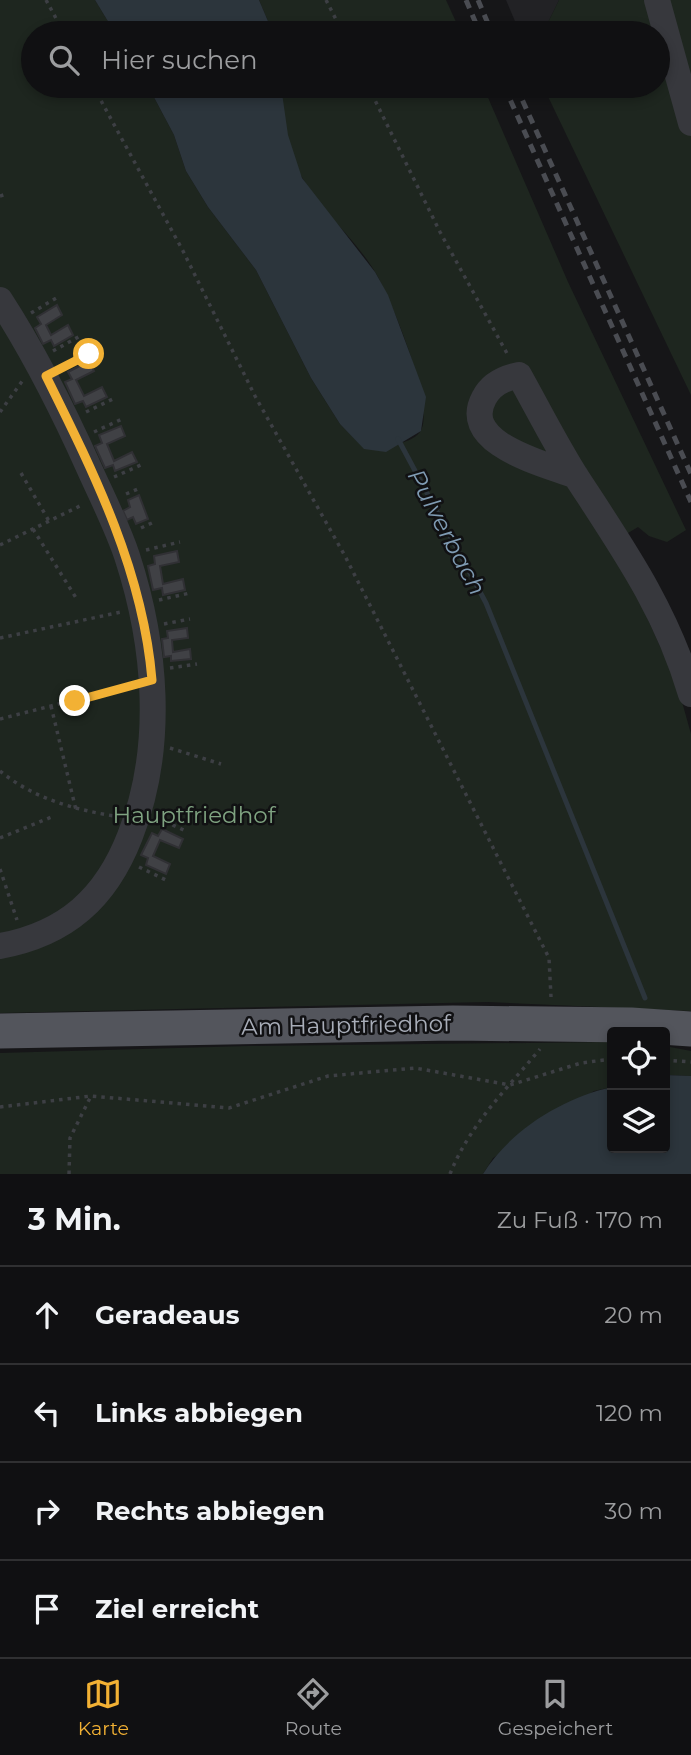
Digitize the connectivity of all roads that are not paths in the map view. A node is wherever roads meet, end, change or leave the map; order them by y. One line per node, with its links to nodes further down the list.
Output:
1 (657, 0): 2 (lane)
2 (663, 21)
3 (670, 47): 4 (lane)
4 (691, 123)
5 (7, 311): 8 (lane)
6 (576, 475): 6 (lane); 7 (lane)
7 (689, 680)
8 (12, 944)
9 (691, 1029): 10 (main road, Am Hauptfriedhof)
10 (0, 1031)

